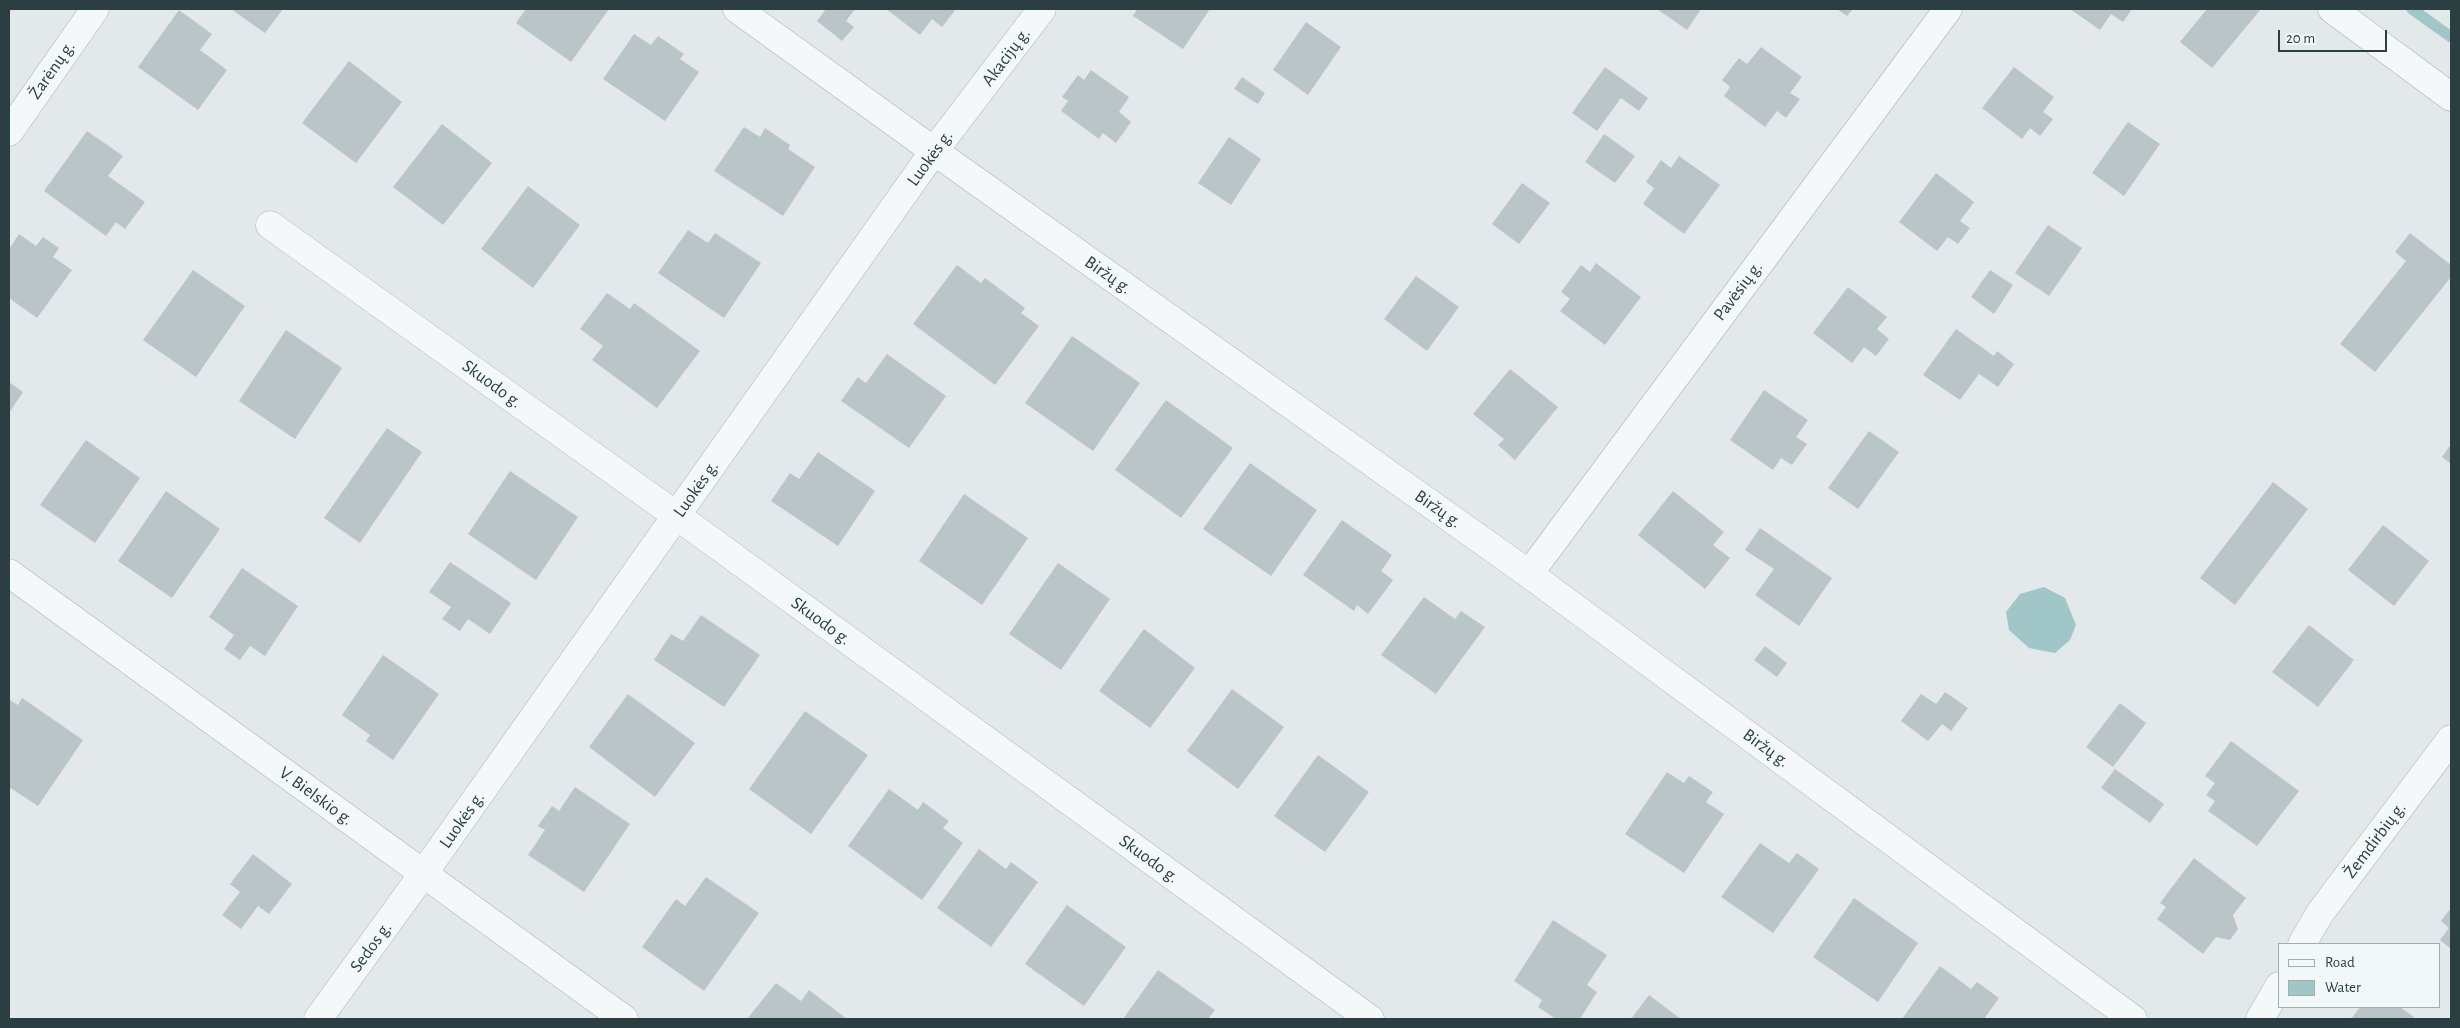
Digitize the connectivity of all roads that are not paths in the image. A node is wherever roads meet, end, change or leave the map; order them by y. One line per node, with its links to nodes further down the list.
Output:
1 (95, 9): 8 (street, Žarėnų g.)
2 (737, 9): 9 (street, Biržų g.)
3 (1042, 9): 7 (street, Akacijų g.)
4 (1948, 9): 13 (street, Pavėsių g.)
5 (2332, 9): 6 (street)
6 (2451, 97)
7 (969, 105): 9 (street, Luokės g.)
8 (9, 132)
9 (934, 151): 11 (street, Luokės g.); 13 (street, Biržų g.)
10 (270, 225): 11 (street, Skuodo g.)
11 (677, 516): 15 (street, Luokės g.); 20 (street, Skuodo g.)
12 (9, 574): 15 (street, V. Bielskio g.)
13 (1529, 574): 21 (street, Biržų g.)
14 (2451, 739): 16 (street, Žemdirbių g.)
15 (423, 874): 18 (street, Sedos g.); 19 (street, V. Bielskio g.)
16 (2303, 943)
17 (2278, 988): 22 (street)
18 (318, 1019)
19 (624, 1019)
20 (1370, 1019)
21 (2134, 1019)
22 (2260, 1019)

